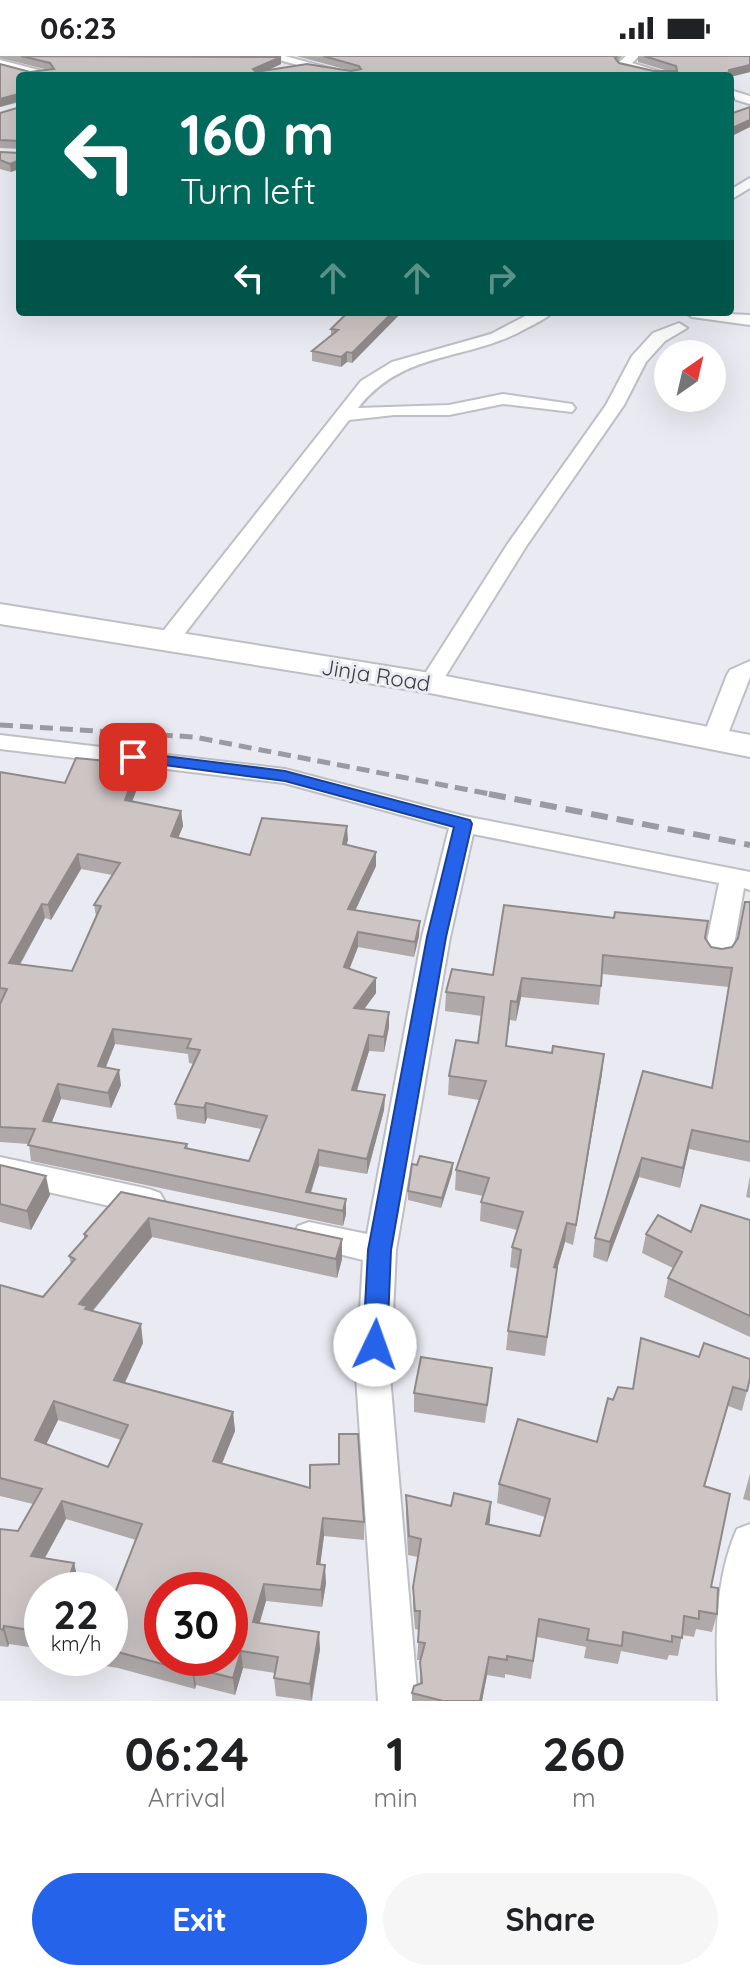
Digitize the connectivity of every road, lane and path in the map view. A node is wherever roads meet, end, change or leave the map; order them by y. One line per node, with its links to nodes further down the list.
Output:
1 (271, 56): 4 (street)
2 (633, 56): 8 (street)
3 (0, 64): 6 (street)
4 (305, 64): 5 (street); 7 (street)
5 (276, 71)
6 (31, 72)
7 (336, 72)
8 (653, 72)
9 (537, 316): 14 (street)
10 (721, 316): 11 (street)
11 (750, 320)
12 (679, 328): 18 (street)
13 (566, 408): 14 (street)
14 (343, 415): 16 (street)
15 (0, 614): 16 (highway, Jinja Road)
16 (168, 640): 18 (highway, Jinja Road)
17 (750, 668): 19 (street)
18 (430, 683): 20 (highway, Jinja Road)
19 (738, 706): 20 (street)
20 (714, 739): 22 (highway, Jinja Road)
21 (0, 742): 23 (street)
22 (750, 746)
23 (463, 824): 24 (street); 29 (street)
24 (741, 879): 25 (street)
25 (718, 956)
26 (0, 1169): 27 (street)
27 (182, 1209)
28 (273, 1228): 29 (street)
29 (380, 1250): 31 (street)
30 (750, 1542): 32 (street)
31 (398, 1701)
32 (738, 1701)

